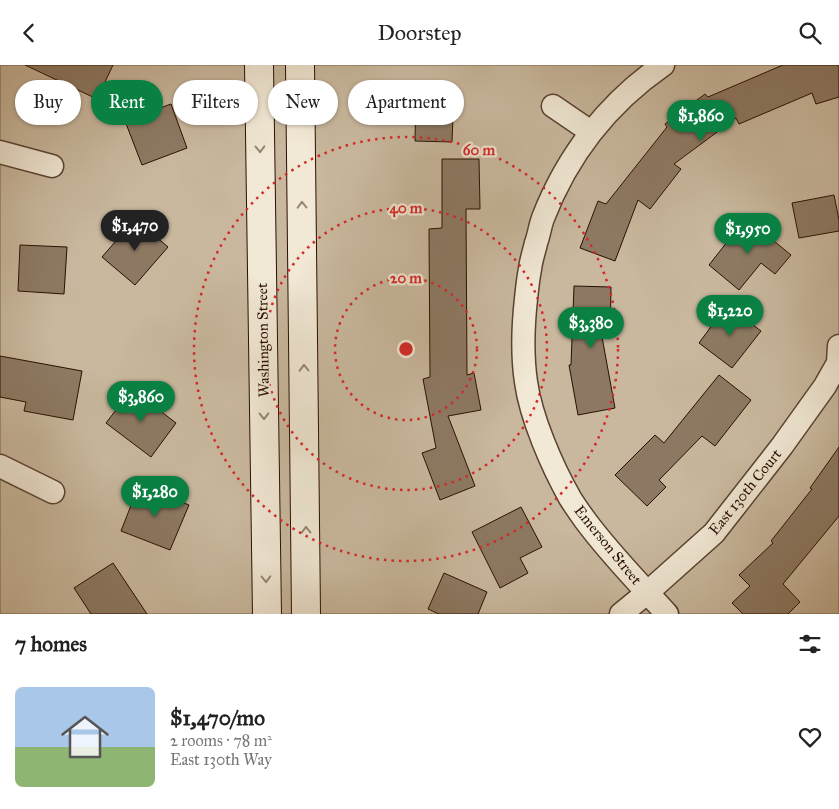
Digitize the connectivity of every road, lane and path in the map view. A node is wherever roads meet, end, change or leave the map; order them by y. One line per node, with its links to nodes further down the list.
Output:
1 (259, 65): 12 (main road, Washington Street, one-way to 12)
2 (300, 65): 13 (main road, one-way to 2)
3 (662, 65): 5 (street, Emerson Street)
4 (553, 106): 5 (street)
5 (591, 132): 11 (street, Emerson Street)
6 (0, 152): 7 (street)
7 (52, 166)
8 (839, 346): 11 (street, East 130th Court)
9 (0, 466): 10 (street)
10 (53, 492)
11 (648, 592): 14 (street, East 130th Court); 15 (street, Emerson Street)
12 (266, 614)
13 (306, 614)
14 (621, 614)
15 (667, 614)

